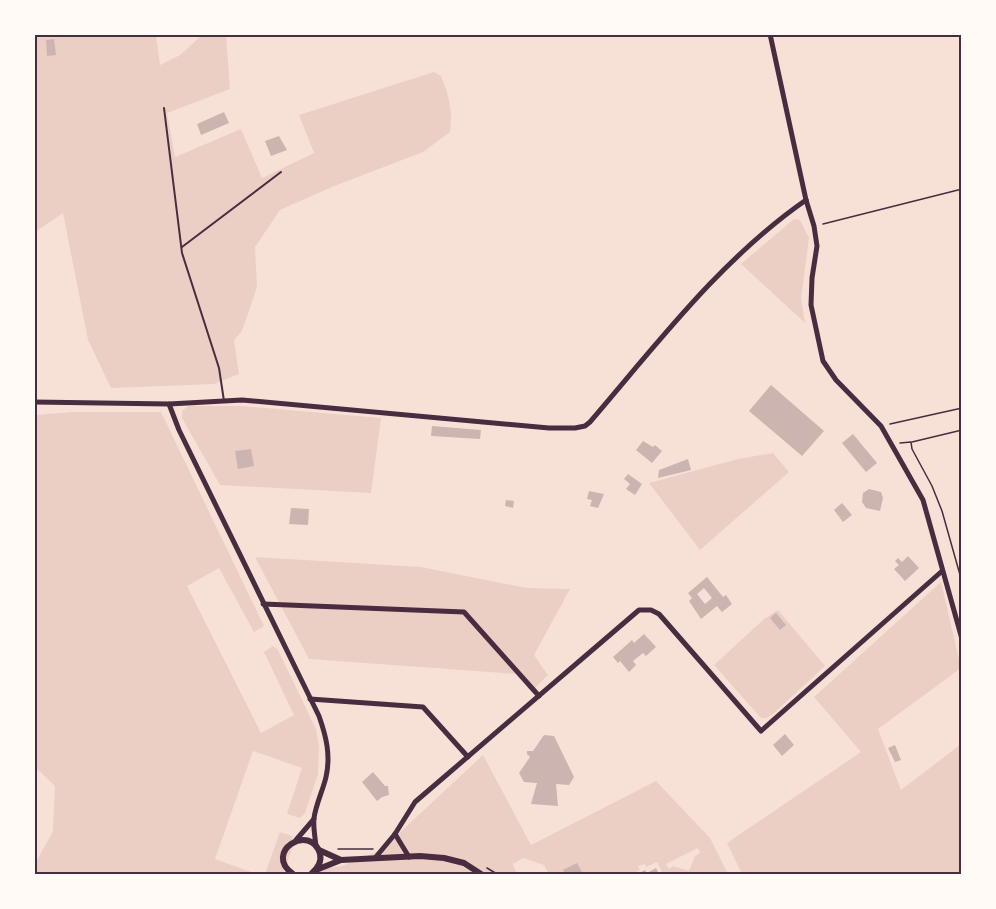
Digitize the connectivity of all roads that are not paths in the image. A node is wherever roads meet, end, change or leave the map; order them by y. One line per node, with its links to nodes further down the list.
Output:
1 (770, 34): 4 (street)
2 (164, 108): 5 (lane)
3 (281, 172): 5 (lane)
4 (806, 200): 6 (street); 9 (street)
5 (182, 247): 6 (lane)
6 (224, 401): 8 (street)
7 (34, 402): 8 (street)
8 (169, 404): 10 (street)
9 (942, 572): 11 (street); 12 (street)
10 (263, 604): 12 (street); 13 (street)
11 (962, 639)
12 (538, 696): 14 (street)
13 (310, 699): 14 (street); 15 (street)
14 (468, 757): 16 (street)
15 (314, 819): 17 (street); 18 (street)
16 (395, 834): 19 (street); 20 (street)
17 (296, 840): 18 (street); 23 (street)
18 (317, 848): 21 (street); 22 (street)
19 (409, 857): 20 (street); 24 (street)
20 (375, 859): 21 (street)
21 (341, 860): 22 (street)
22 (313, 872)
23 (289, 873)
24 (481, 874)

